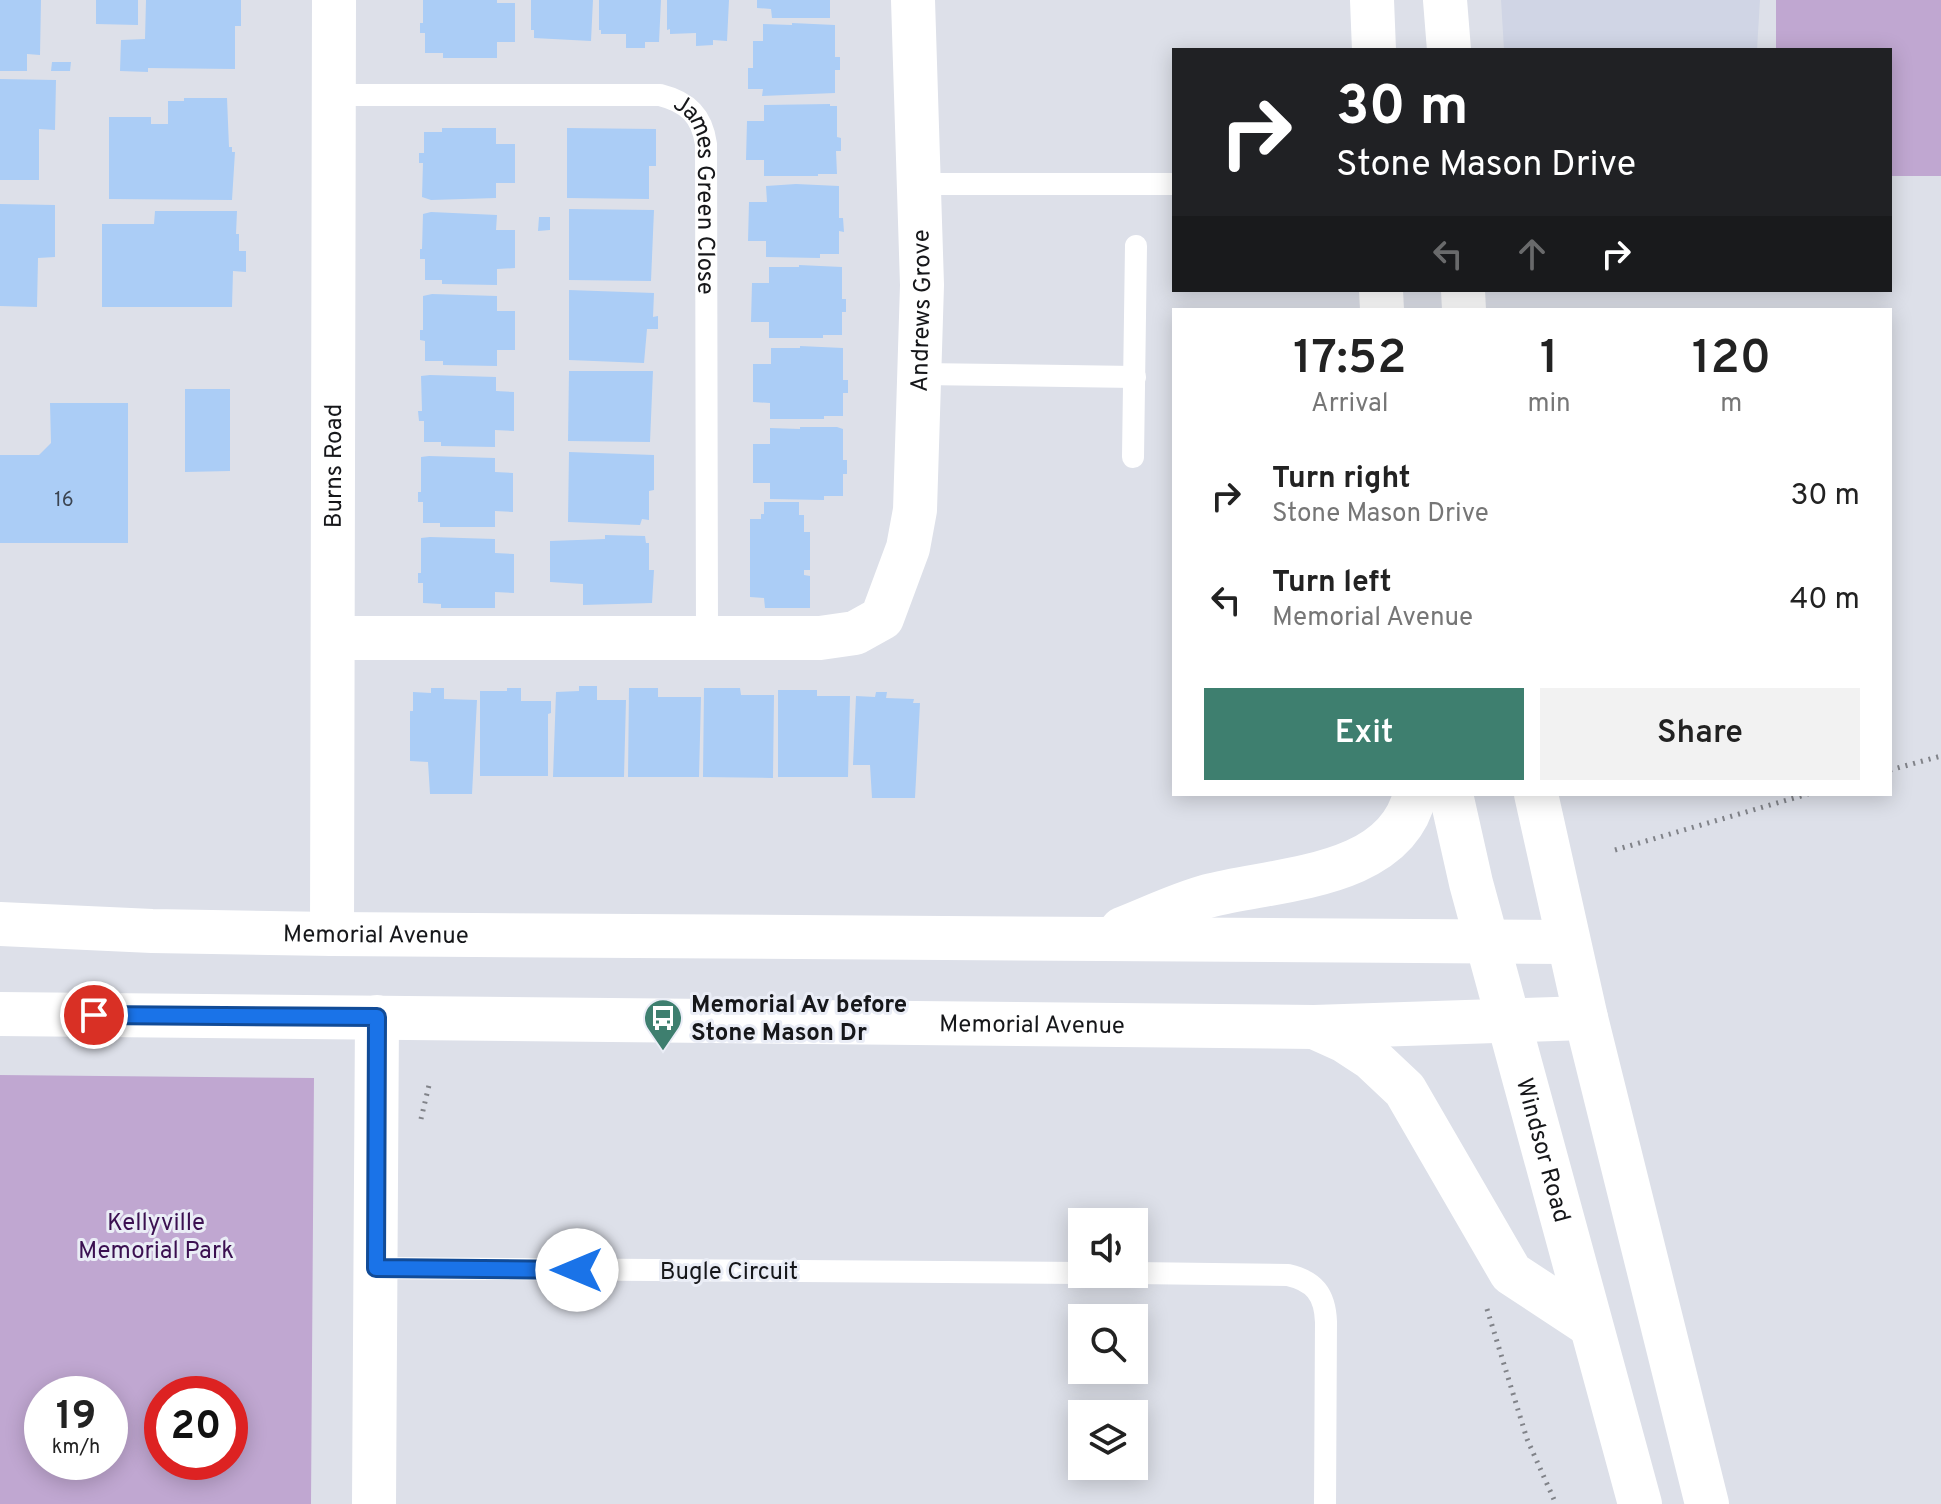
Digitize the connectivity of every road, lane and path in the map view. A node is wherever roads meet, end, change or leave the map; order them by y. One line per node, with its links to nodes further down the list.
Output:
1 (334, 0): 7 (main road, Burns Road)
2 (913, 0): 8 (main road, Andrews Grove)
3 (1372, 0): 5 (main road)
4 (1445, 0): 6 (main road)
5 (1374, 48)
6 (1449, 48)
7 (334, 95): 14 (main road, Burns Road); 15 (lane, James Green Close)
8 (919, 184): 9 (lane); 11 (main road, Andrews Grove)
9 (1172, 184)
10 (1136, 246): 12 (lane)
11 (920, 374): 12 (lane); 15 (main road, Andrews Grove)
12 (1135, 377): 13 (lane)
13 (1133, 457)
14 (333, 638): 15 (main road); 24 (main road, Burns Road)
15 (707, 638)
16 (1941, 756): 17 (path)
17 (1892, 769)
18 (1415, 796): 25 (main road)
19 (1451, 796): 26 (main road, Windsor Road)
20 (1536, 796): 27 (main road)
21 (1801, 796): 22 (path)
22 (1615, 850)
23 (0, 924): 24 (main road, Memorial Avenue)
24 (332, 934): 25 (main road, Memorial Avenue)
25 (1101, 937): 26 (main road, Memorial Avenue)
26 (1487, 941): 27 (main road, Memorial Avenue); 31 (main road, Windsor Road)
27 (1568, 942): 30 (main road)
28 (0, 1014): 29 (main road, Memorial Avenue)
29 (377, 1017): 32 (main road, Memorial Avenue); 33 (main road)
30 (1586, 1018): 31 (main road, Memorial Avenue); 42 (main road)
31 (1508, 1021): 32 (main road, Memorial Avenue); 37 (main road, Windsor Road)
32 (1314, 1027): 37 (main road)
33 (376, 1268): 34 (lane, Bugle Circuit); 38 (main road)
34 (1068, 1273)
35 (1148, 1273): 39 (lane)
36 (1483, 1299): 40 (path)
37 (1590, 1325): 41 (main road, Windsor Road)
38 (374, 1504)
39 (1325, 1504)
40 (1556, 1504)
41 (1640, 1504)
42 (1707, 1504)

